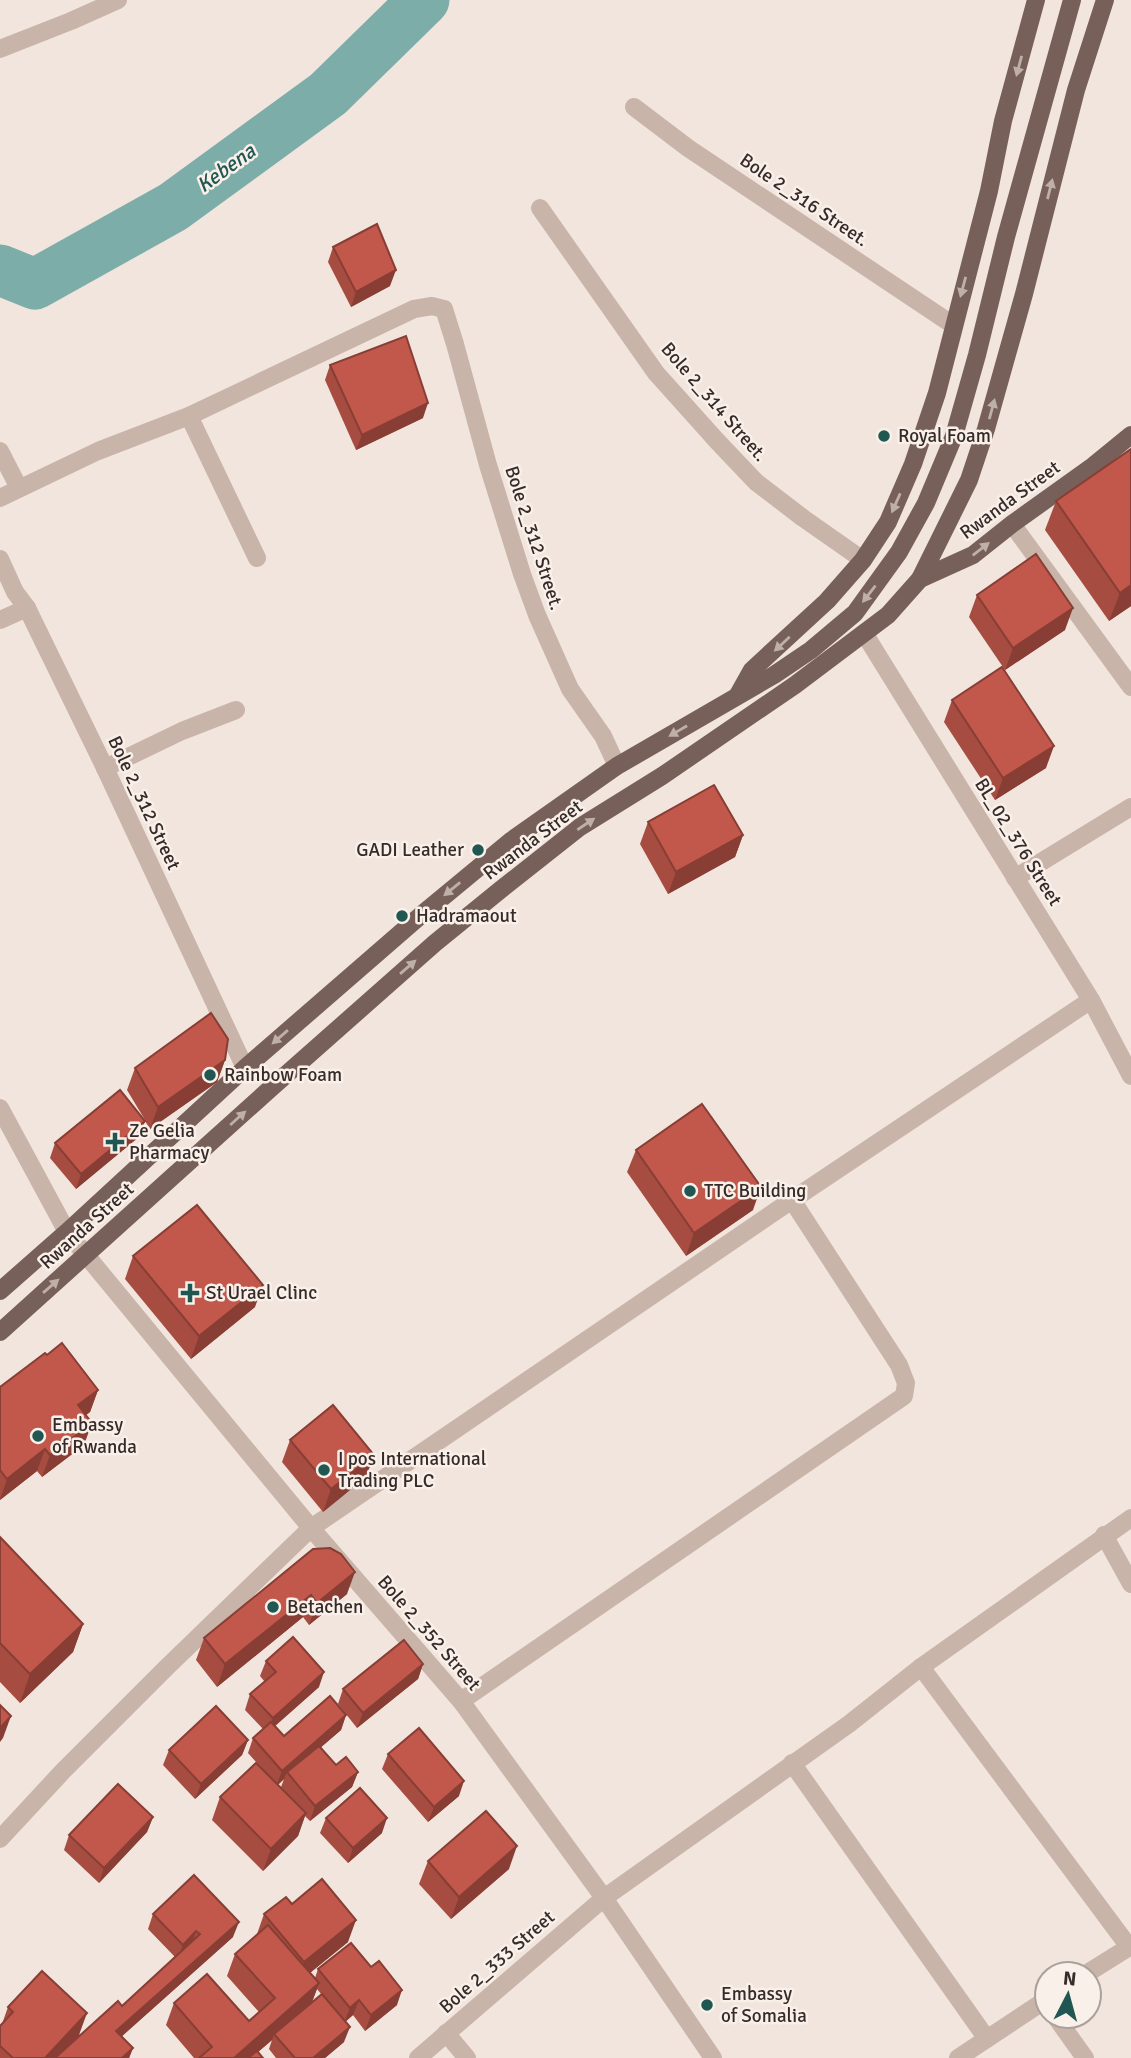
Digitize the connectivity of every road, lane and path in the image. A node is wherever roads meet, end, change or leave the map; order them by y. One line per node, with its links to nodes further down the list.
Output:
1 (118, 0): 5 (street)
2 (1035, 0): 8 (main road, Rwanda Street, one-way to 8)
3 (1072, 0): 23 (main road, one-way to 23)
4 (1105, 0): 18 (main road, one-way to 4)
5 (0, 49)
6 (634, 107): 8 (street, Bole 2_316 Street.)
7 (540, 208): 17 (street, Bole 2_314 Street.)
8 (953, 325): 17 (main road, Rwanda Street, one-way to 17)
9 (189, 416): 12 (street); 15 (street); 25 (street, Bole 2_312 Street.)
10 (1131, 435): 14 (main road, Rwanda Street)
11 (0, 451): 12 (street)
12 (19, 488): 13 (street)
13 (0, 498)
14 (1012, 524): 18 (main road, Rwanda Street, one-way to 14); 22 (street)
15 (257, 558)
16 (0, 559): 19 (street, Bole 2_312 Street)
17 (863, 560): 23 (main road, Rwanda Street, one-way to 23)
18 (920, 579): 21 (main road, Rwanda Street)
19 (27, 608): 20 (street); 26 (street, Bole 2_312 Street)
20 (0, 620)
21 (864, 634): 28 (street, BL_02_376 Street); 35 (main road, Rwanda Street, one-way to 21)
22 (1131, 687)
23 (737, 696): 25 (main road, Rwanda Street, one-way to 25)
24 (236, 710): 26 (street)
25 (617, 766): 30 (main road, Rwanda Street, one-way to 30)
26 (105, 768): 30 (street, Bole 2_312 Street)
27 (1131, 807): 28 (street)
28 (1015, 878): 29 (street, BL_02_376 Street)
29 (1091, 1000): 31 (street, BL_02_376 Street); 33 (street)
30 (245, 1068): 34 (main road, Rwanda Street)
31 (1131, 1076)
32 (0, 1108): 34 (street, Bole 2_352 Street)
33 (792, 1200): 39 (street); 43 (street)
34 (67, 1232): 35 (street, Bole 2_352 Street); 36 (main road, Rwanda Street)
35 (86, 1255): 37 (main road, Rwanda Street, one-way to 35); 39 (street, Bole 2_352 Street)
36 (0, 1291)
37 (0, 1332)
38 (1131, 1518): 40 (street, Bole 2_333 Street)
39 (311, 1528): 43 (street, Bole 2_352 Street); 45 (street)
40 (1104, 1535): 41 (street); 42 (street, Bole 2_333 Street)
41 (1131, 1584)
42 (921, 1667): 44 (street, Bole 2_333 Street); 47 (street)
43 (461, 1701): 46 (street, Bole 2_352 Street)
44 (792, 1763): 46 (street, Bole 2_333 Street); 52 (street)
45 (0, 1839)
46 (604, 1898): 51 (street, Bole 2_333 Street); 55 (street, Bole 2_352 Street)
47 (1130, 1946): 48 (street)
48 (1103, 1963)
49 (1033, 2009): 52 (street)
50 (1065, 2030): 57 (street)
51 (446, 2033): 53 (street, Bole 2_333 Street); 54 (street)
52 (987, 2039): 56 (street)
53 (418, 2058)
54 (467, 2058)
55 (713, 2058)
56 (958, 2058)
57 (1085, 2058)

